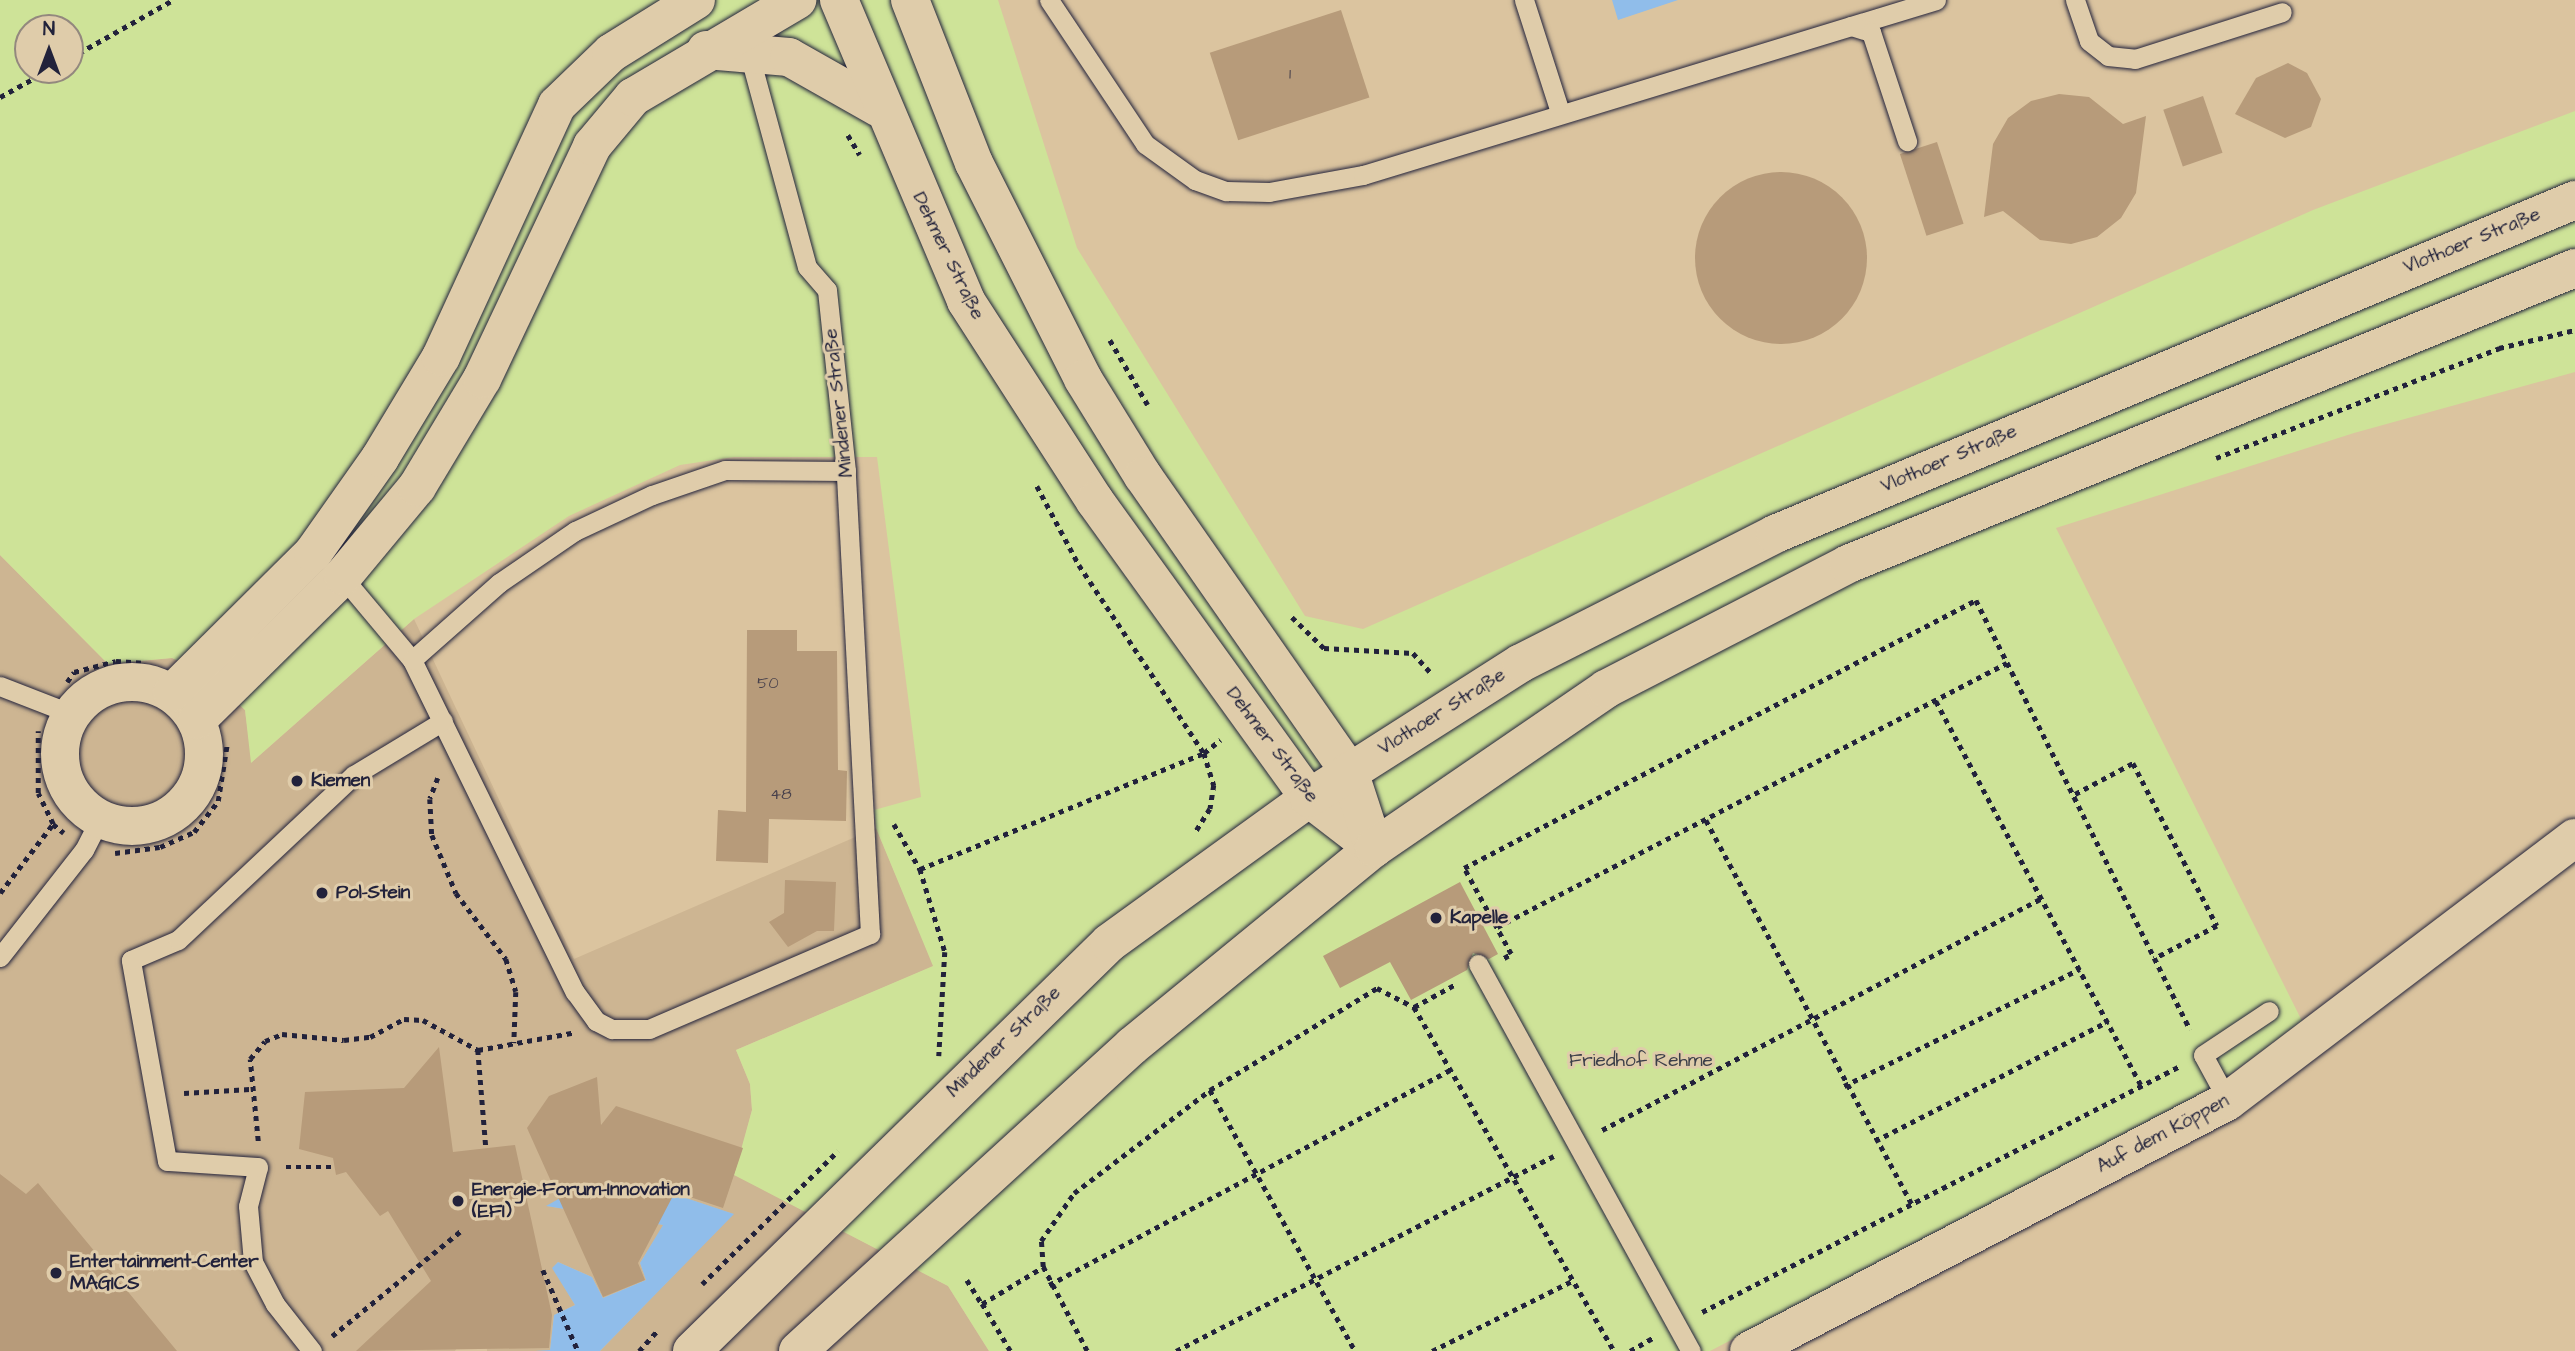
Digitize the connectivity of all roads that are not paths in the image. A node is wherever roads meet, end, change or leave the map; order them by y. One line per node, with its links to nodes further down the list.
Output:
1 (694, 0): 19 (street)
2 (797, 0): 11 (street)
3 (839, 0): 13 (street, Dehmer Straße)
4 (910, 0): 26 (street)
5 (1049, 0): 14 (lane)
6 (1524, 0): 14 (lane)
7 (1936, 0): 10 (lane)
8 (2075, 0): 9 (lane)
9 (2282, 12)
10 (1851, 26): 14 (lane); 15 (lane)
11 (704, 50): 12 (street); 20 (street)
12 (748, 50): 13 (street); 18 (lane, Mindener Straße)
13 (879, 108): 27 (street, Dehmer Straße)
14 (1560, 112)
15 (1907, 141)
16 (2575, 200): 26 (street, Vlothoer Straße)
17 (2575, 268): 30 (street)
18 (846, 471): 21 (lane); 25 (lane, Mindener Straße)
19 (313, 553): 20 (lane); 23 (street)
20 (344, 576): 21 (lane); 23 (street)
21 (412, 660): 25 (lane)
22 (0, 686): 24 (lane)
23 (187, 702): 24 (street); 28 (street)
24 (60, 710): 28 (street)
25 (443, 721): 35 (lane)
26 (1349, 771): 27 (street, Mindener Straße); 30 (street)
27 (1309, 797): 30 (street, Dehmer Straße); 36 (street, Mindener Straße)
28 (92, 835): 31 (lane)
29 (2575, 838): 34 (street, Auf dem Köppen)
30 (1374, 848): 37 (street)
31 (0, 957)
32 (1479, 967): 38 (lane)
33 (2269, 1012): 34 (lane)
34 (2228, 1101): 39 (street, Auf dem Köppen)
35 (318, 1347)
36 (692, 1351)
37 (798, 1351)
38 (1690, 1351)
39 (1749, 1351)

